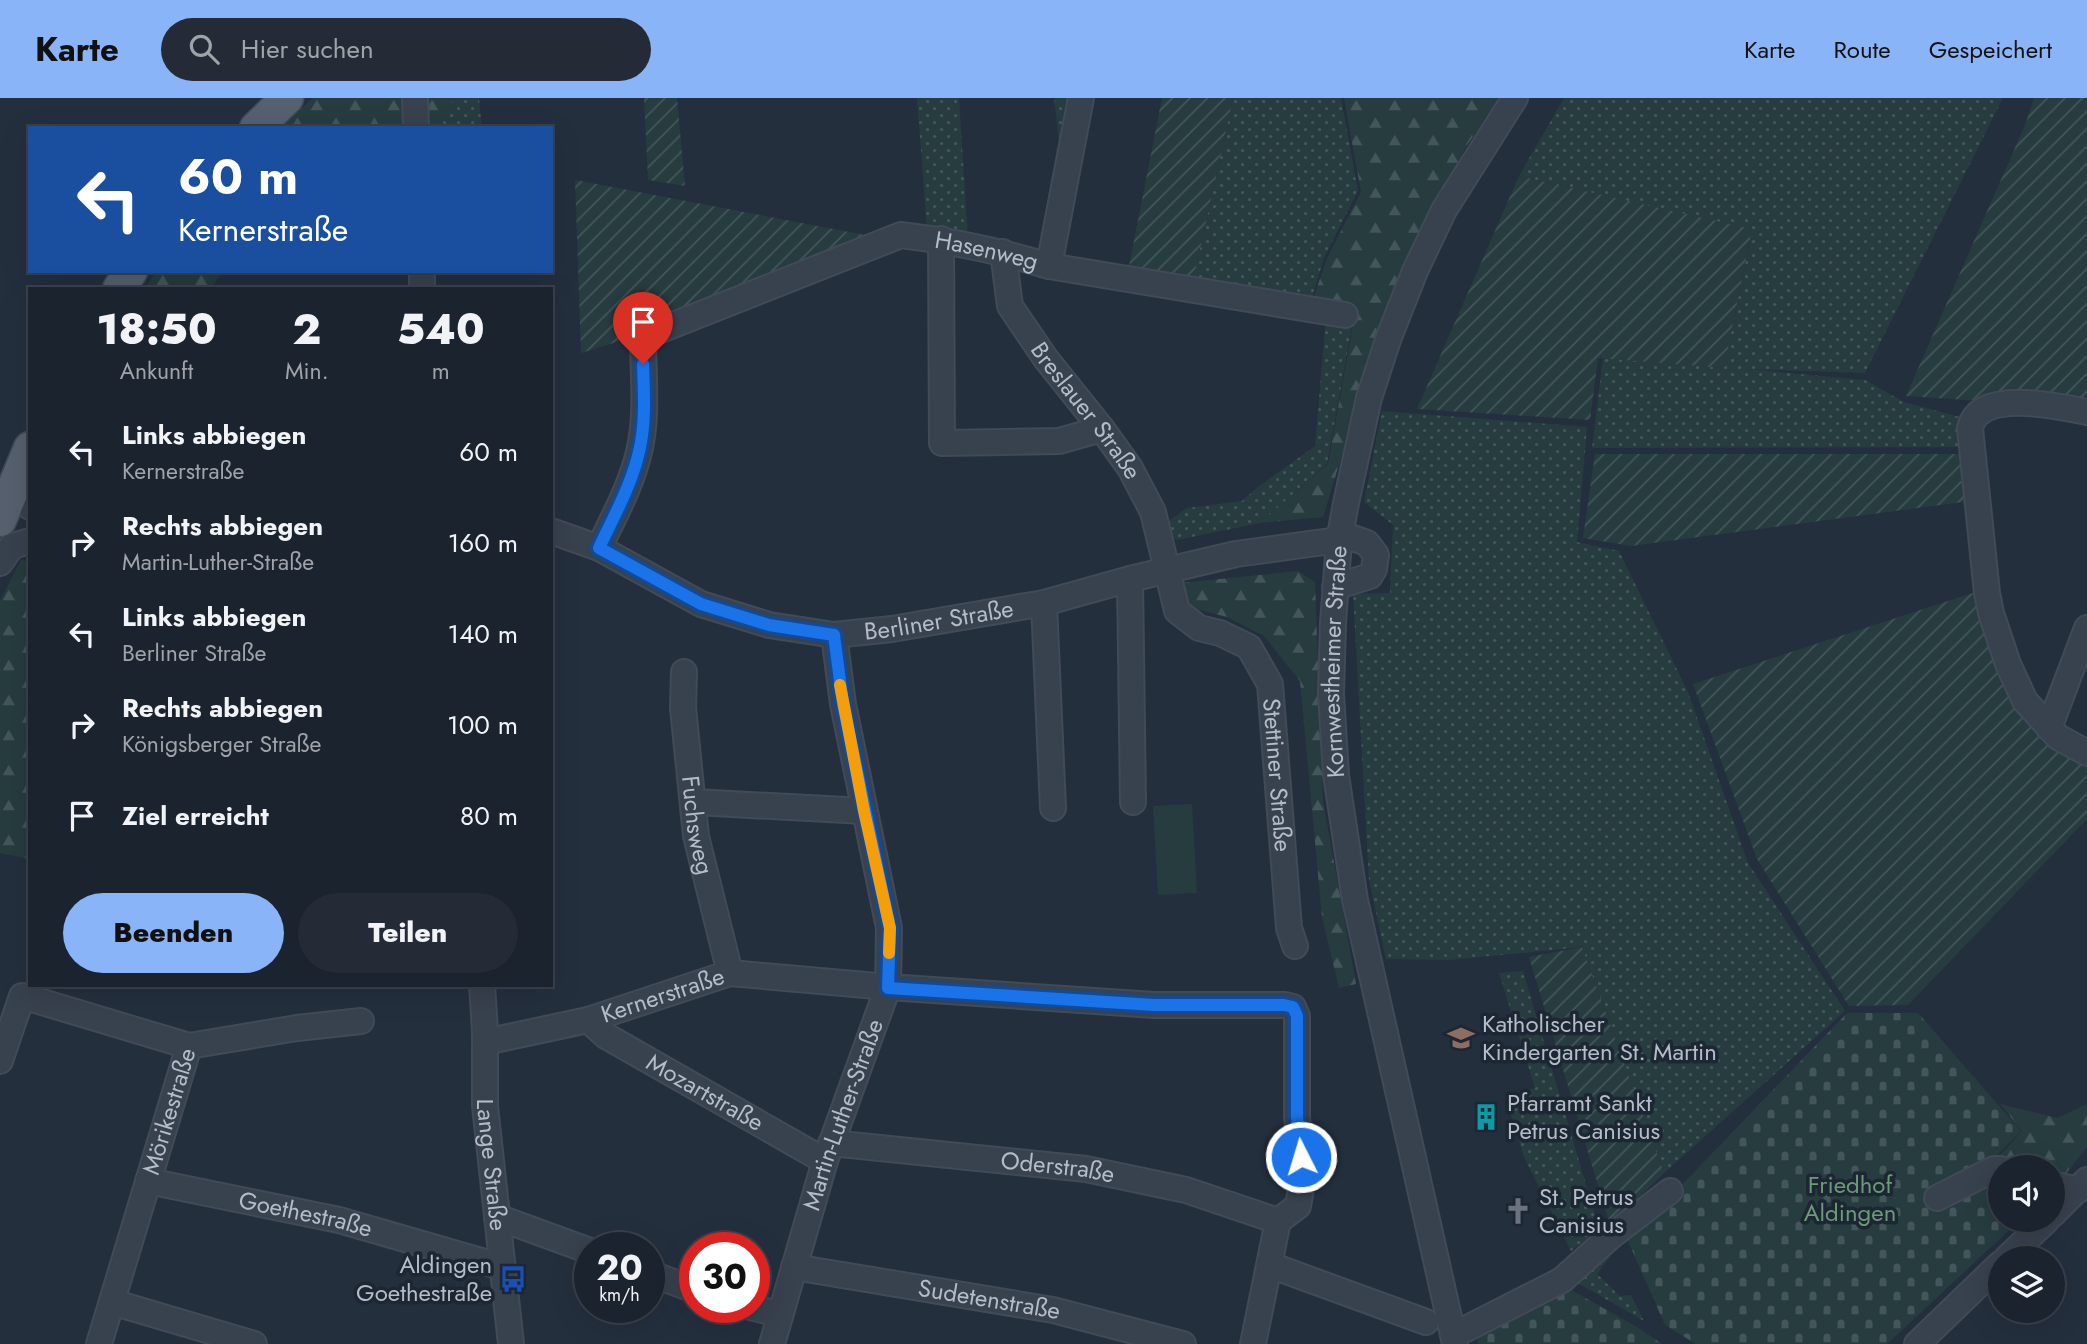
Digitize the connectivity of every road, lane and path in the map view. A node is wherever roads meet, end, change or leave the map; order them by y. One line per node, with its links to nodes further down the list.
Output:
1 (287, 98): 5 (main road)
2 (415, 98): 6 (street)
3 (1081, 98): 9 (street)
4 (1515, 98): 17 (street, Kornwestheimer Straße)
5 (258, 126)
6 (416, 126)
7 (940, 239): 8 (street, Hasenweg); 12 (street); 19 (street, Hasenweg)
8 (1003, 252): 9 (street, Hasenweg); 12 (street, Breslauer Straße)
9 (1049, 266): 10 (street, Hasenweg)
10 (1345, 315)
11 (2087, 412): 28 (street)
12 (1102, 429): 21 (street, Breslauer Straße)
13 (28, 454): 14 (main road)
14 (11, 507): 15 (street)
15 (28, 528)
16 (553, 532): 19 (street, Berliner Straße)
17 (1339, 541): 21 (street, Berliner Straße); 23 (street, Kornwestheimer Straße); 23 (street, Berliner Straße)
18 (28, 542): 20 (street)
19 (599, 548): 26 (street, Berliner Straße)
20 (0, 563)
21 (1167, 570): 22 (street, Berliner Straße); 34 (street, Stettiner Straße)
22 (1129, 579): 24 (street, Berliner Straße); 31 (street)
23 (1335, 587): 63 (street, Kornwestheimer Straße)
24 (1044, 603): 26 (street, Berliner Straße); 32 (street)
25 (2087, 628): 28 (street)
26 (834, 635): 33 (street, Martin-Luther-Straße)
27 (684, 672): 30 (street, Fuchsweg)
28 (2049, 728): 29 (street)
29 (2087, 753)
30 (694, 802): 33 (street); 35 (street, Fuchsweg)
31 (1133, 802)
32 (1053, 808)
33 (864, 811): 37 (street, Martin-Luther-Straße)
34 (1295, 946)
35 (730, 973): 37 (street, Kernerstraße); 38 (street, Kernerstraße)
36 (482, 987): 40 (street, Lange Straße)
37 (888, 988): 43 (street, Martin-Luther-Straße); 51 (street, Kernerstraße)
38 (588, 1020): 40 (street, Kernerstraße); 43 (street, Mozartstraße)
39 (361, 1021): 41 (street, Mörikestraße)
40 (485, 1042): 50 (street, Lange Straße)
41 (189, 1046): 42 (street); 45 (street, Mörikestraße)
42 (0, 1061)
43 (828, 1152): 51 (street, Oderstraße); 56 (street, Martin-Luther-Straße)
44 (1988, 1172): 48 (street)
45 (148, 1181): 57 (street, Goethestraße); 59 (street, Mörikestraße)
46 (2082, 1185): 49 (street)
47 (1670, 1191): 63 (street, Kornwestheimer Straße)
48 (1937, 1198)
49 (2065, 1202)
50 (497, 1217): 53 (street); 57 (street, Lange Straße)
51 (1278, 1221): 55 (street)
52 (2034, 1232): 54 (street)
53 (574, 1245)
54 (2020, 1246)
55 (1270, 1265): 62 (street); 69 (street)
56 (794, 1266): 61 (street, Martin-Luther-Straße); 68 (street, Sudetenstraße)
57 (502, 1267): 66 (street, Lange Straße)
58 (1988, 1276): 70 (street)
59 (112, 1302): 64 (street, Mörikestraße); 65 (street)
60 (770, 1312): 61 (street)
61 (779, 1314): 67 (street, Martin-Luther-Straße)
62 (1426, 1322)
63 (1455, 1340)
64 (99, 1344)
65 (254, 1344)
66 (511, 1344)
67 (772, 1344)
68 (1183, 1344)
69 (1253, 1344)
70 (1917, 1344)

